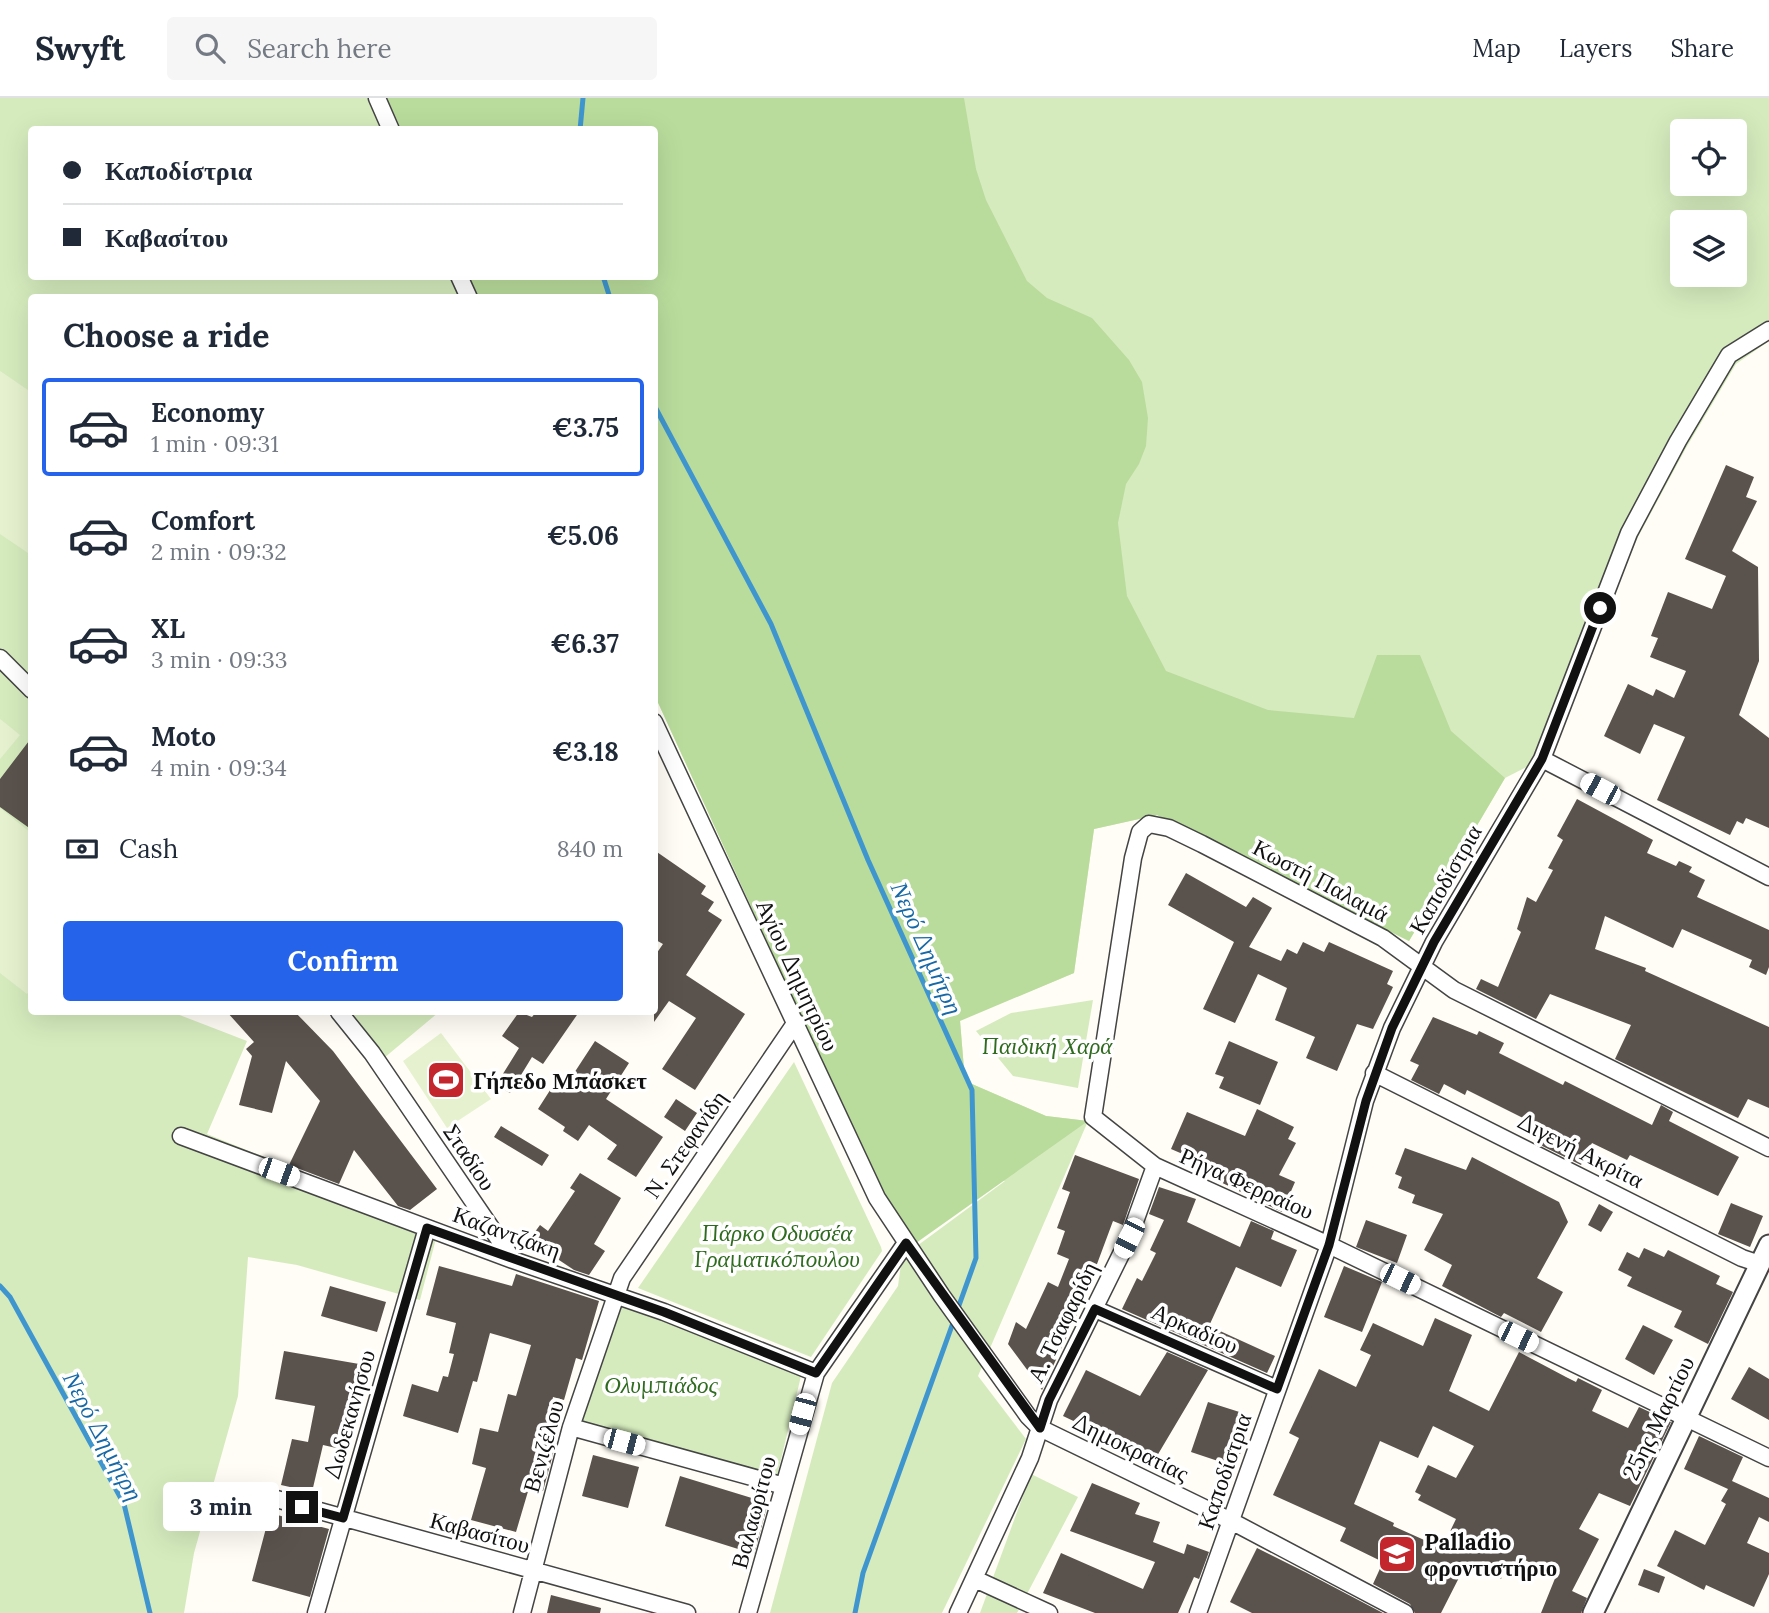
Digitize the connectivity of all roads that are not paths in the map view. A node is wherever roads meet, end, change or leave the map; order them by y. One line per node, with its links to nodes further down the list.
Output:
1 (377, 98): 2 (street)
2 (389, 126)
3 (1769, 330): 7 (street, Καποδίστρια)
4 (0, 658): 5 (street)
5 (28, 686)
6 (658, 730): 11 (street, Αγίου Δημητρίου)
7 (1542, 759): 8 (street); 9 (street, Καποδίστρια)
8 (1769, 877)
9 (1422, 967): 12 (street, Καποδίστρια); 13 (street, Κωστή Παλαμά); 15 (street, Κωστή Παλαμά)
10 (341, 1015): 21 (street, Σταδίου)
11 (796, 1022): 18 (street, Αγίου Δημητρίου); 23 (street, Ν. Στεφανίδη)
12 (1374, 1073): 19 (street, Καποδίστρια); 22 (street, Διγενή Ακρίτα)
13 (1093, 1117): 16 (street, Ρήγα Φερραίου)
14 (181, 1136): 17 (street, Καζαντζάκη)
15 (1769, 1148)
16 (1155, 1166): 19 (street, Ρήγα Φερραίου); 24 (street, Α. Τσαφαρίδη)
17 (427, 1228): 21 (street, Καζαντζάκη); 33 (street, Δωδεκανήσου)
18 (906, 1243): 25 (street, Βαλαωρίτου); 29 (street, Δημοκρατίας)
19 (1329, 1245): 26 (street, Καποδίστρια); 27 (street, Ρήγα Φερραίου)
20 (1769, 1245): 22 (street, 25ης Μαρτίου)
21 (513, 1260): 23 (street, Καζαντζάκη)
22 (1764, 1264): 27 (street, 25ης Μαρτίου)
23 (615, 1294): 25 (street, Καζαντζάκη); 28 (street, Βενιζέλου)
24 (1095, 1309): 26 (street, Αρκαδίου); 29 (street, Α. Τσαφαρίδη)
25 (816, 1373): 31 (street, Βαλαωρίτου)
26 (1277, 1389): 34 (street, Καποδίστρια)
27 (1684, 1418): 30 (street, Ρήγα Φερραίου); 45 (street, 25ης Μαρτίου)
28 (571, 1427): 31 (street); 35 (street, Βενιζέλου)
29 (1040, 1428): 34 (street, Δημοκρατίας); 36 (street, Α. Τσαφαρίδη)
30 (1769, 1458)
31 (784, 1486): 40 (street, Βαλαωρίτου)
32 (262, 1496): 33 (street, Καβασίτου)
33 (343, 1518): 35 (street, Καβασίτου); 37 (street, Δωδεκανήσου)
34 (1231, 1521): 43 (street, Καποδίστρια); 44 (street, Δημοκρατίας)
35 (534, 1571): 38 (street, Βενιζέλου); 39 (street, Καβασίτου)
36 (975, 1580): 41 (street, Α. Τσαφαρίδη); 42 (street)
37 (316, 1613)
38 (522, 1613)
39 (687, 1613)
40 (748, 1613)
41 (958, 1613)
42 (1049, 1613)
43 (1198, 1613)
44 (1405, 1613)
45 (1593, 1613)

